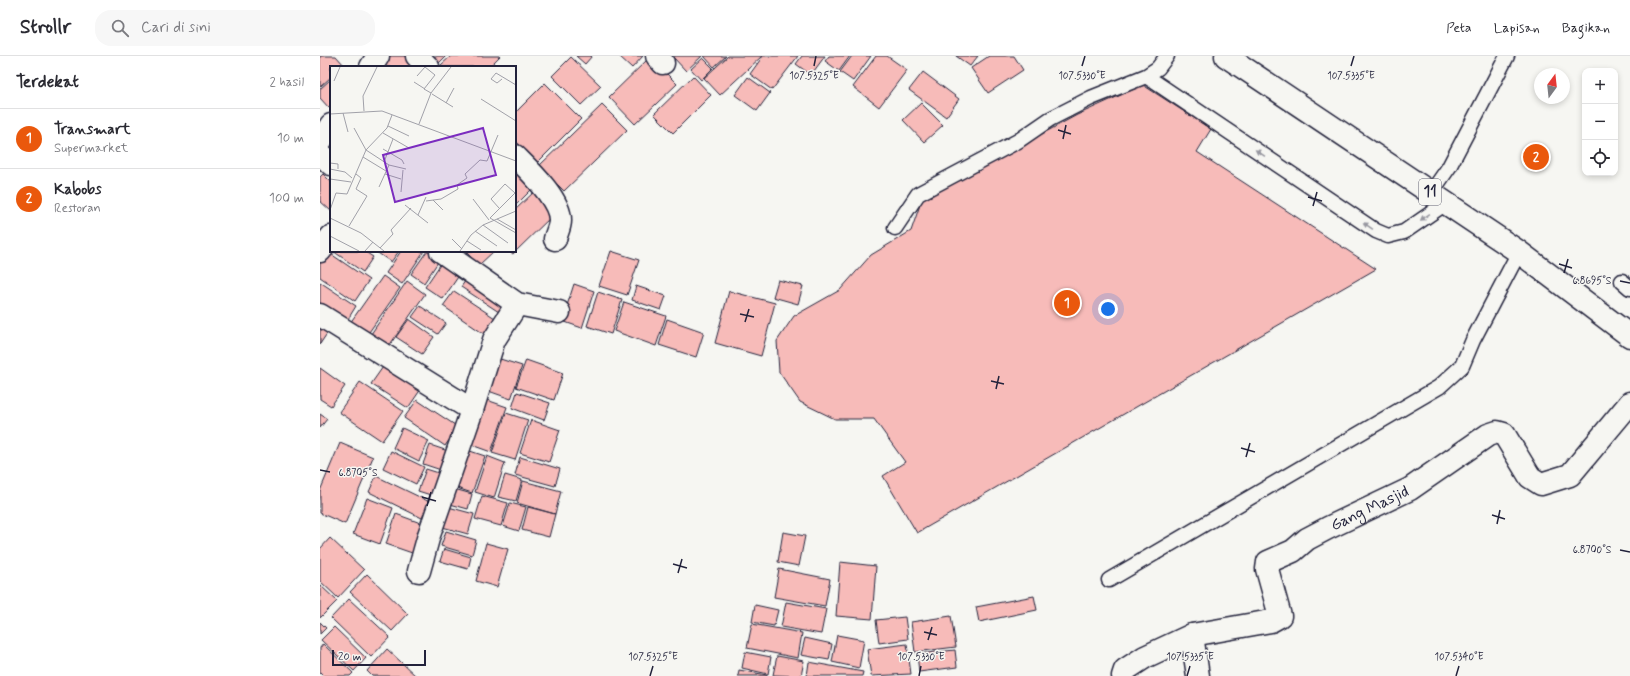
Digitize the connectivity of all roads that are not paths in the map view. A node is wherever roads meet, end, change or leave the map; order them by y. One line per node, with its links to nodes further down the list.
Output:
1 (378, 56): 6 (main road)
2 (417, 56): 7 (main road)
3 (1167, 56): 8 (lane)
4 (1226, 56): 14 (main road, 11)
5 (1506, 56): 14 (lane)
6 (372, 66)
7 (427, 66)
8 (1146, 76): 14 (lane, one-way to 8); 15 (lane)
9 (330, 127): 10 (main road)
10 (320, 142)
11 (320, 153): 13 (main road)
12 (516, 157): 17 (main road)
13 (330, 163)
14 (1438, 198): 20 (main road, 11)
15 (894, 228)
16 (330, 237): 18 (main road)
17 (555, 239)
18 (320, 251)
19 (442, 252): 21 (main road)
20 (1518, 252): 24 (main road, 11); 28 (lane)
21 (518, 304): 22 (main road); 26 (main road)
22 (559, 312)
23 (320, 315): 26 (main road)
24 (1630, 336)
25 (1630, 402): 29 (main road, Gang Masjid)
26 (472, 410): 27 (main road)
27 (419, 570)
28 (1109, 580)
29 (1192, 635): 30 (main road, Gang Masjid); 31 (main road)
30 (1123, 676)
31 (1198, 676)

